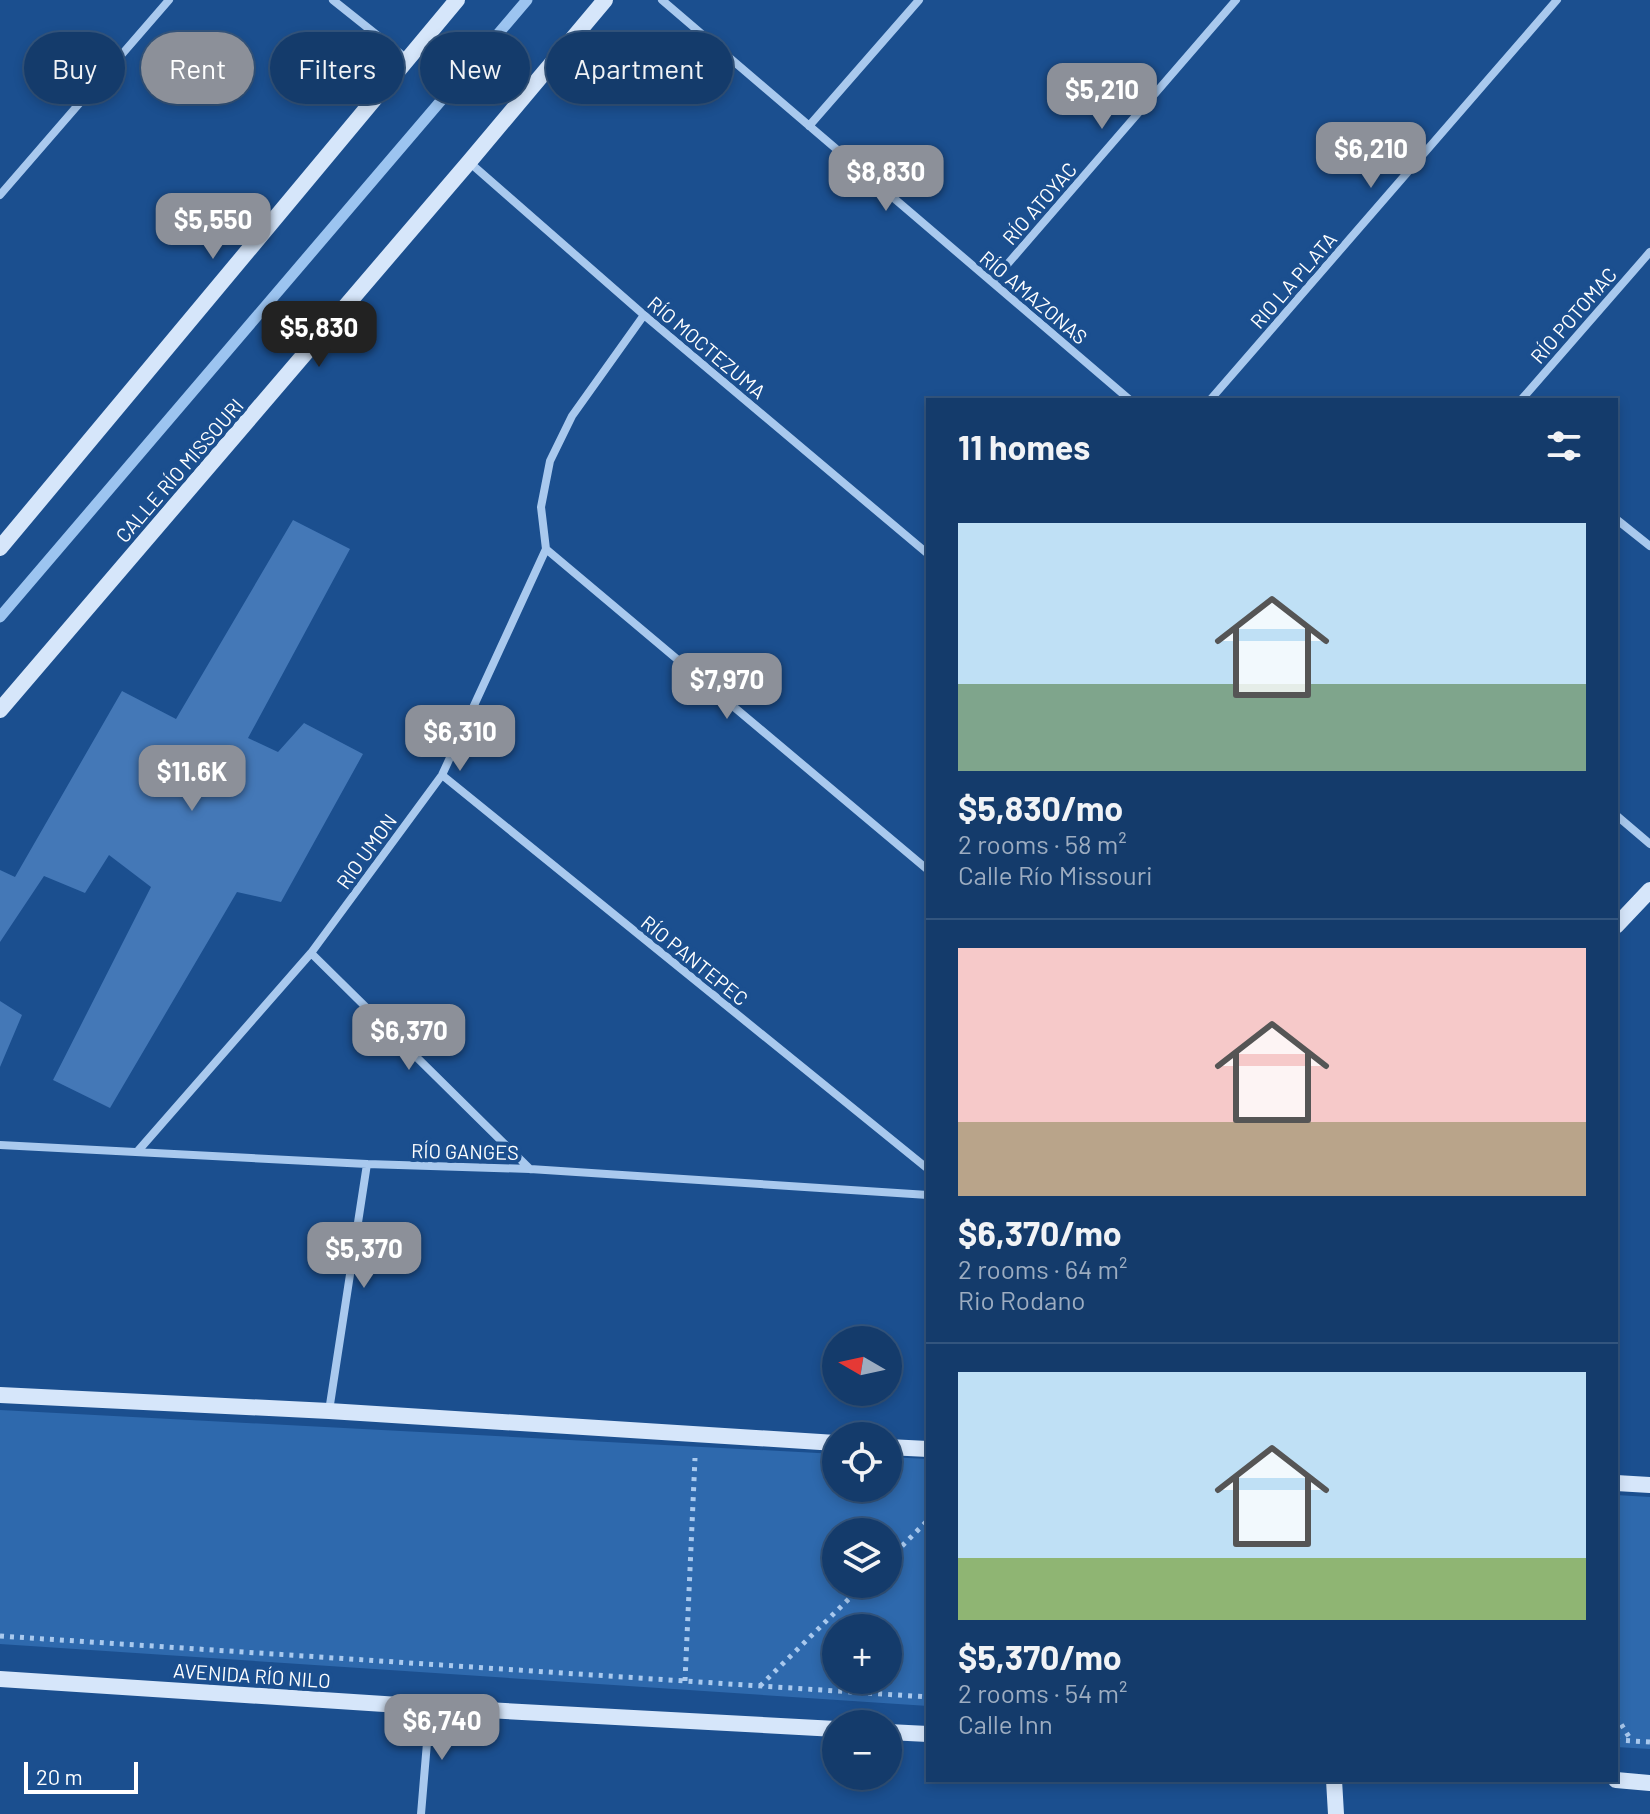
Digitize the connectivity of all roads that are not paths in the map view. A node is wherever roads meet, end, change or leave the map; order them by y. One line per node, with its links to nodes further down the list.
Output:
1 (169, 0): 12 (street)
2 (333, 0): 9 (street)
3 (457, 0): 9 (street)
4 (605, 0): 11 (street, CALLE RÍO MISSOURI)
5 (662, 0): 10 (street, RÍO AMAZONAS)
6 (919, 0): 10 (street)
7 (1236, 0): 14 (street, RÍO ATOYAC)
8 (1557, 0): 17 (street, RIO LA PLATA)
9 (407, 60): 21 (street)
10 (809, 126): 14 (street, RÍO AMAZONAS)
11 (469, 162): 15 (street, RÍO MOCTEZUMA); 24 (street, CALLE RÍO MISSOURI)
12 (0, 195)
13 (1650, 252): 18 (street, RÍO POTOMAC)
14 (992, 282): 16 (street, RÍO AMAZONAS)
15 (644, 315): 22 (street); 23 (street, RÍO MOCTEZUMA)
16 (1128, 398)
17 (1212, 398)
18 (1523, 398)
19 (1618, 521): 20 (street)
20 (1650, 546)
21 (0, 548)
22 (546, 549): 25 (street, RIO UMON); 28 (street)
23 (926, 552)
24 (0, 710)
25 (442, 775): 31 (street, RIO UMON); 35 (street, RÍO PANTEPEC)
26 (1618, 817): 27 (street)
27 (1650, 844)
28 (926, 868)
29 (1650, 890): 30 (street)
30 (1618, 924)
31 (311, 953): 33 (street, RIO UMON); 36 (street)
32 (0, 1145): 33 (street, RÍO GANGES)
33 (137, 1152): 34 (street, RÍO GANGES)
34 (367, 1164): 36 (street, RÍO GANGES); 39 (street)
35 (926, 1167)
36 (530, 1169): 37 (street, RÍO GANGES)
37 (926, 1195)
38 (0, 1395): 39 (street)
39 (329, 1411): 40 (street)
40 (822, 1442)
41 (902, 1448): 42 (street)
42 (926, 1449)
43 (1618, 1483): 44 (street)
44 (1650, 1485)
45 (0, 1679): 46 (street, AVENIDA RÍO NILO)
46 (430, 1707): 47 (street, AVENIDA RÍO NILO); 53 (street)
47 (822, 1728)
48 (902, 1733): 49 (street)
49 (926, 1734)
50 (1618, 1780): 52 (street)
51 (1334, 1782): 54 (street)
52 (1650, 1783)
53 (421, 1814)
54 (1336, 1814)

